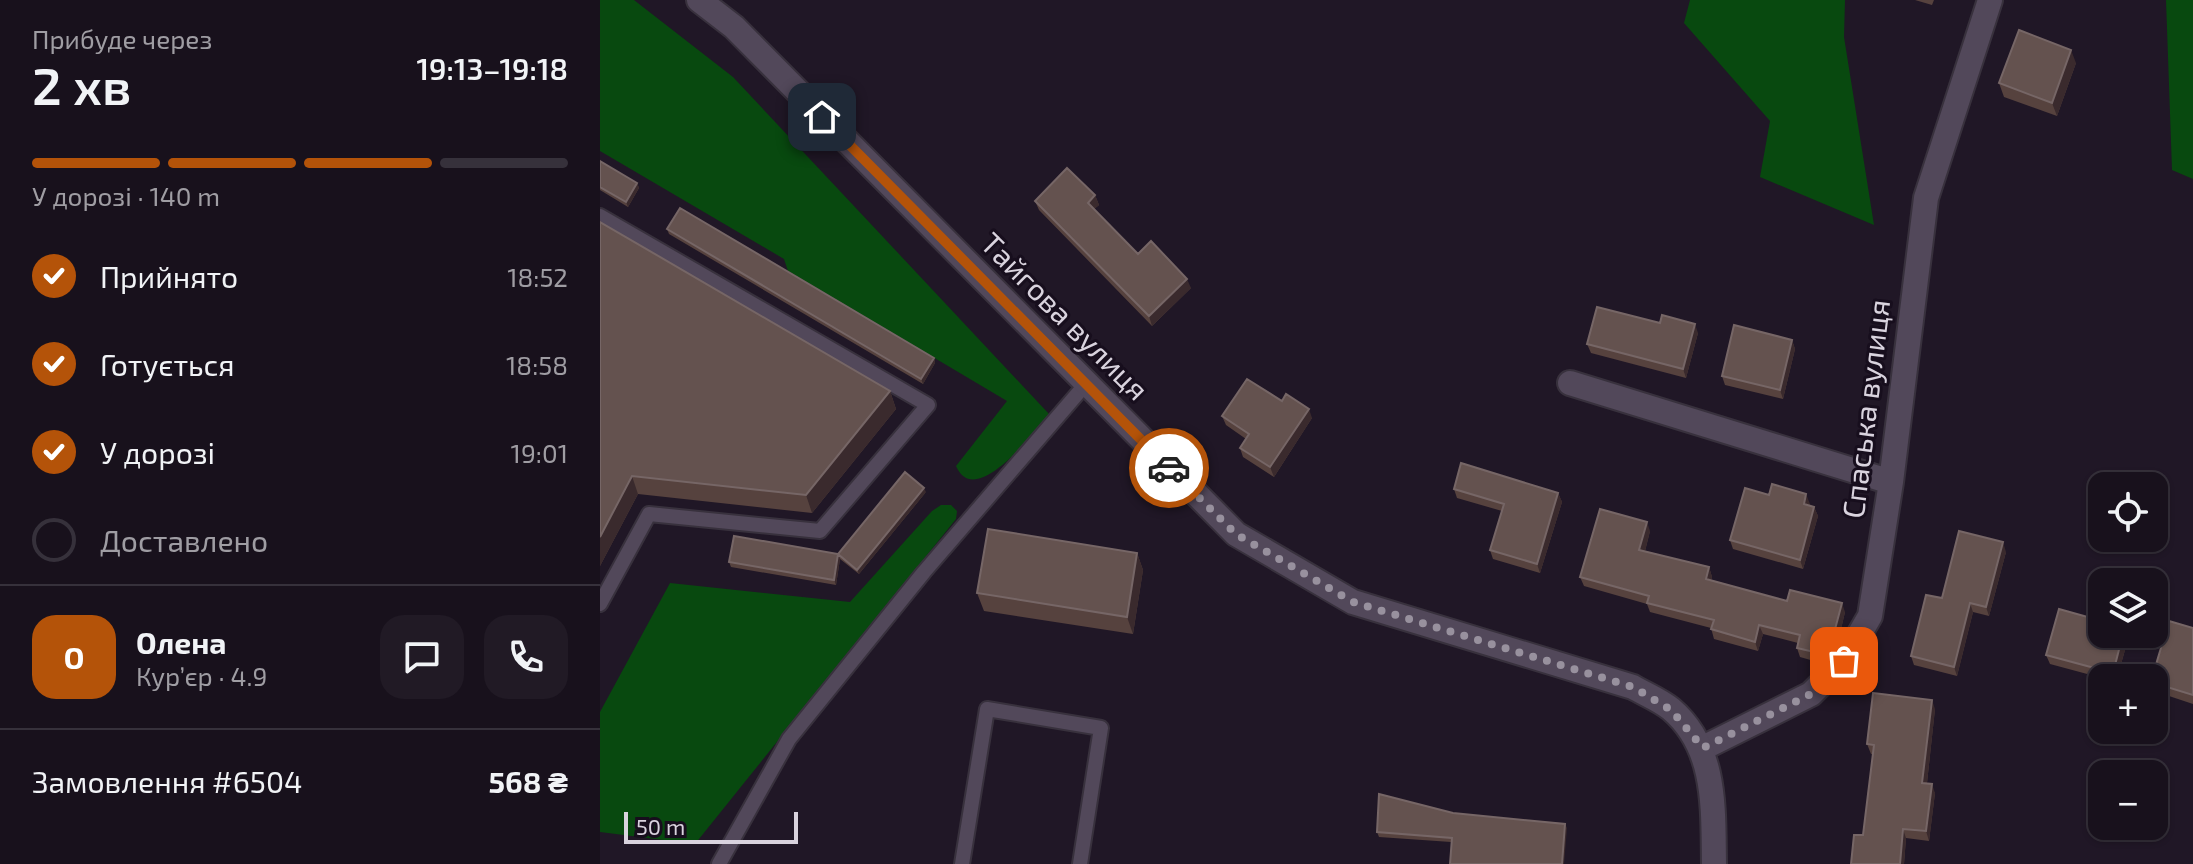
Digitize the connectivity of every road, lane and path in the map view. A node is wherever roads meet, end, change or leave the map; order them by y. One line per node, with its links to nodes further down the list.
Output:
1 (699, 0): 5 (street, Тайгова вулиця)
2 (1990, 0): 6 (street, Спаська вулиця)
3 (600, 216): 7 (lane)
4 (1570, 383): 6 (street)
5 (1085, 385): 8 (street, Тайгова вулиця); 9 (lane)
6 (1891, 482): 8 (street, Спаська вулиця)
7 (600, 604)
8 (1703, 748): 12 (street, Тайгова вулиця)
9 (719, 864)
10 (962, 864): 11 (lane)
11 (1080, 864)
12 (1714, 864)

